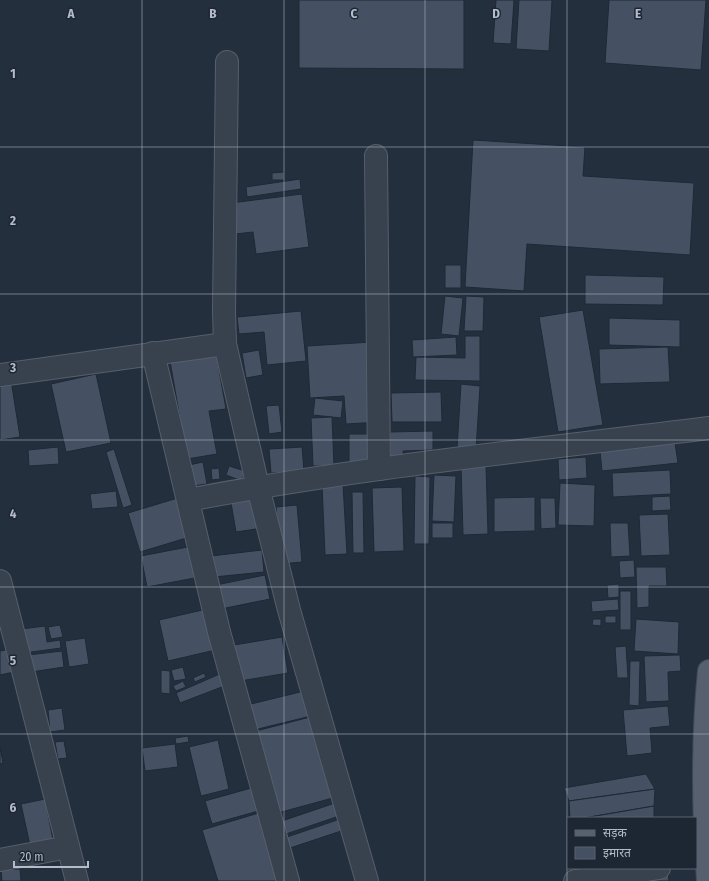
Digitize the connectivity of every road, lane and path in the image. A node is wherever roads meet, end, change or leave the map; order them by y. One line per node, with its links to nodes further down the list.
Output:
1 (227, 62): 3 (street)
2 (376, 156): 7 (street)
3 (225, 344): 4 (street); 8 (street)
4 (153, 353): 5 (street); 9 (street)
5 (0, 374)
6 (709, 428): 7 (street)
7 (379, 469): 8 (street)
8 (258, 487): 9 (street); 19 (street)
9 (188, 500): 18 (street)
10 (0, 581): 13 (street)
11 (709, 671): 12 (main road)
12 (707, 702): 15 (main road)
13 (68, 847): 14 (street); 17 (street)
14 (0, 860)
15 (704, 868)
16 (653, 869): 20 (street)
17 (77, 881)
18 (288, 881)
19 (367, 881)
20 (575, 881)

